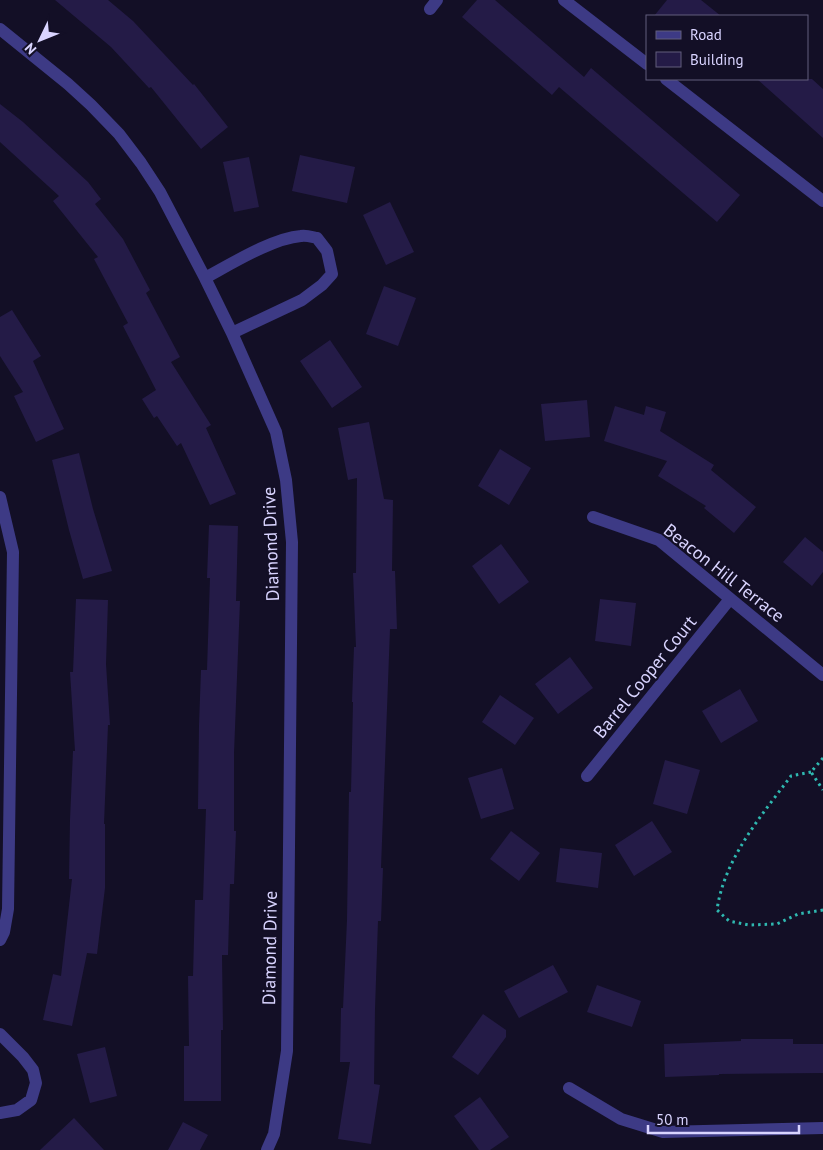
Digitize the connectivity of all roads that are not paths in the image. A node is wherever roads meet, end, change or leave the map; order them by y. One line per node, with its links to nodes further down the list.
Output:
1 (564, 0): 3 (street)
2 (0, 29): 6 (street, Diamond Drive)
3 (646, 63)
4 (667, 80): 5 (street)
5 (823, 201)
6 (205, 278): 7 (street, Diamond Drive); 7 (street)
7 (232, 333): 18 (street, Diamond Drive)
8 (0, 497): 13 (street)
9 (593, 517): 10 (street, Beacon Hill Terrace)
10 (730, 599): 11 (street, Beacon Hill Terrace); 12 (street, Barrel Cooper Court)
11 (823, 675)
12 (587, 776)
13 (0, 940)
14 (0, 1034): 16 (street)
15 (568, 1088): 17 (street)
16 (0, 1113)
17 (823, 1128)
18 (267, 1150)

